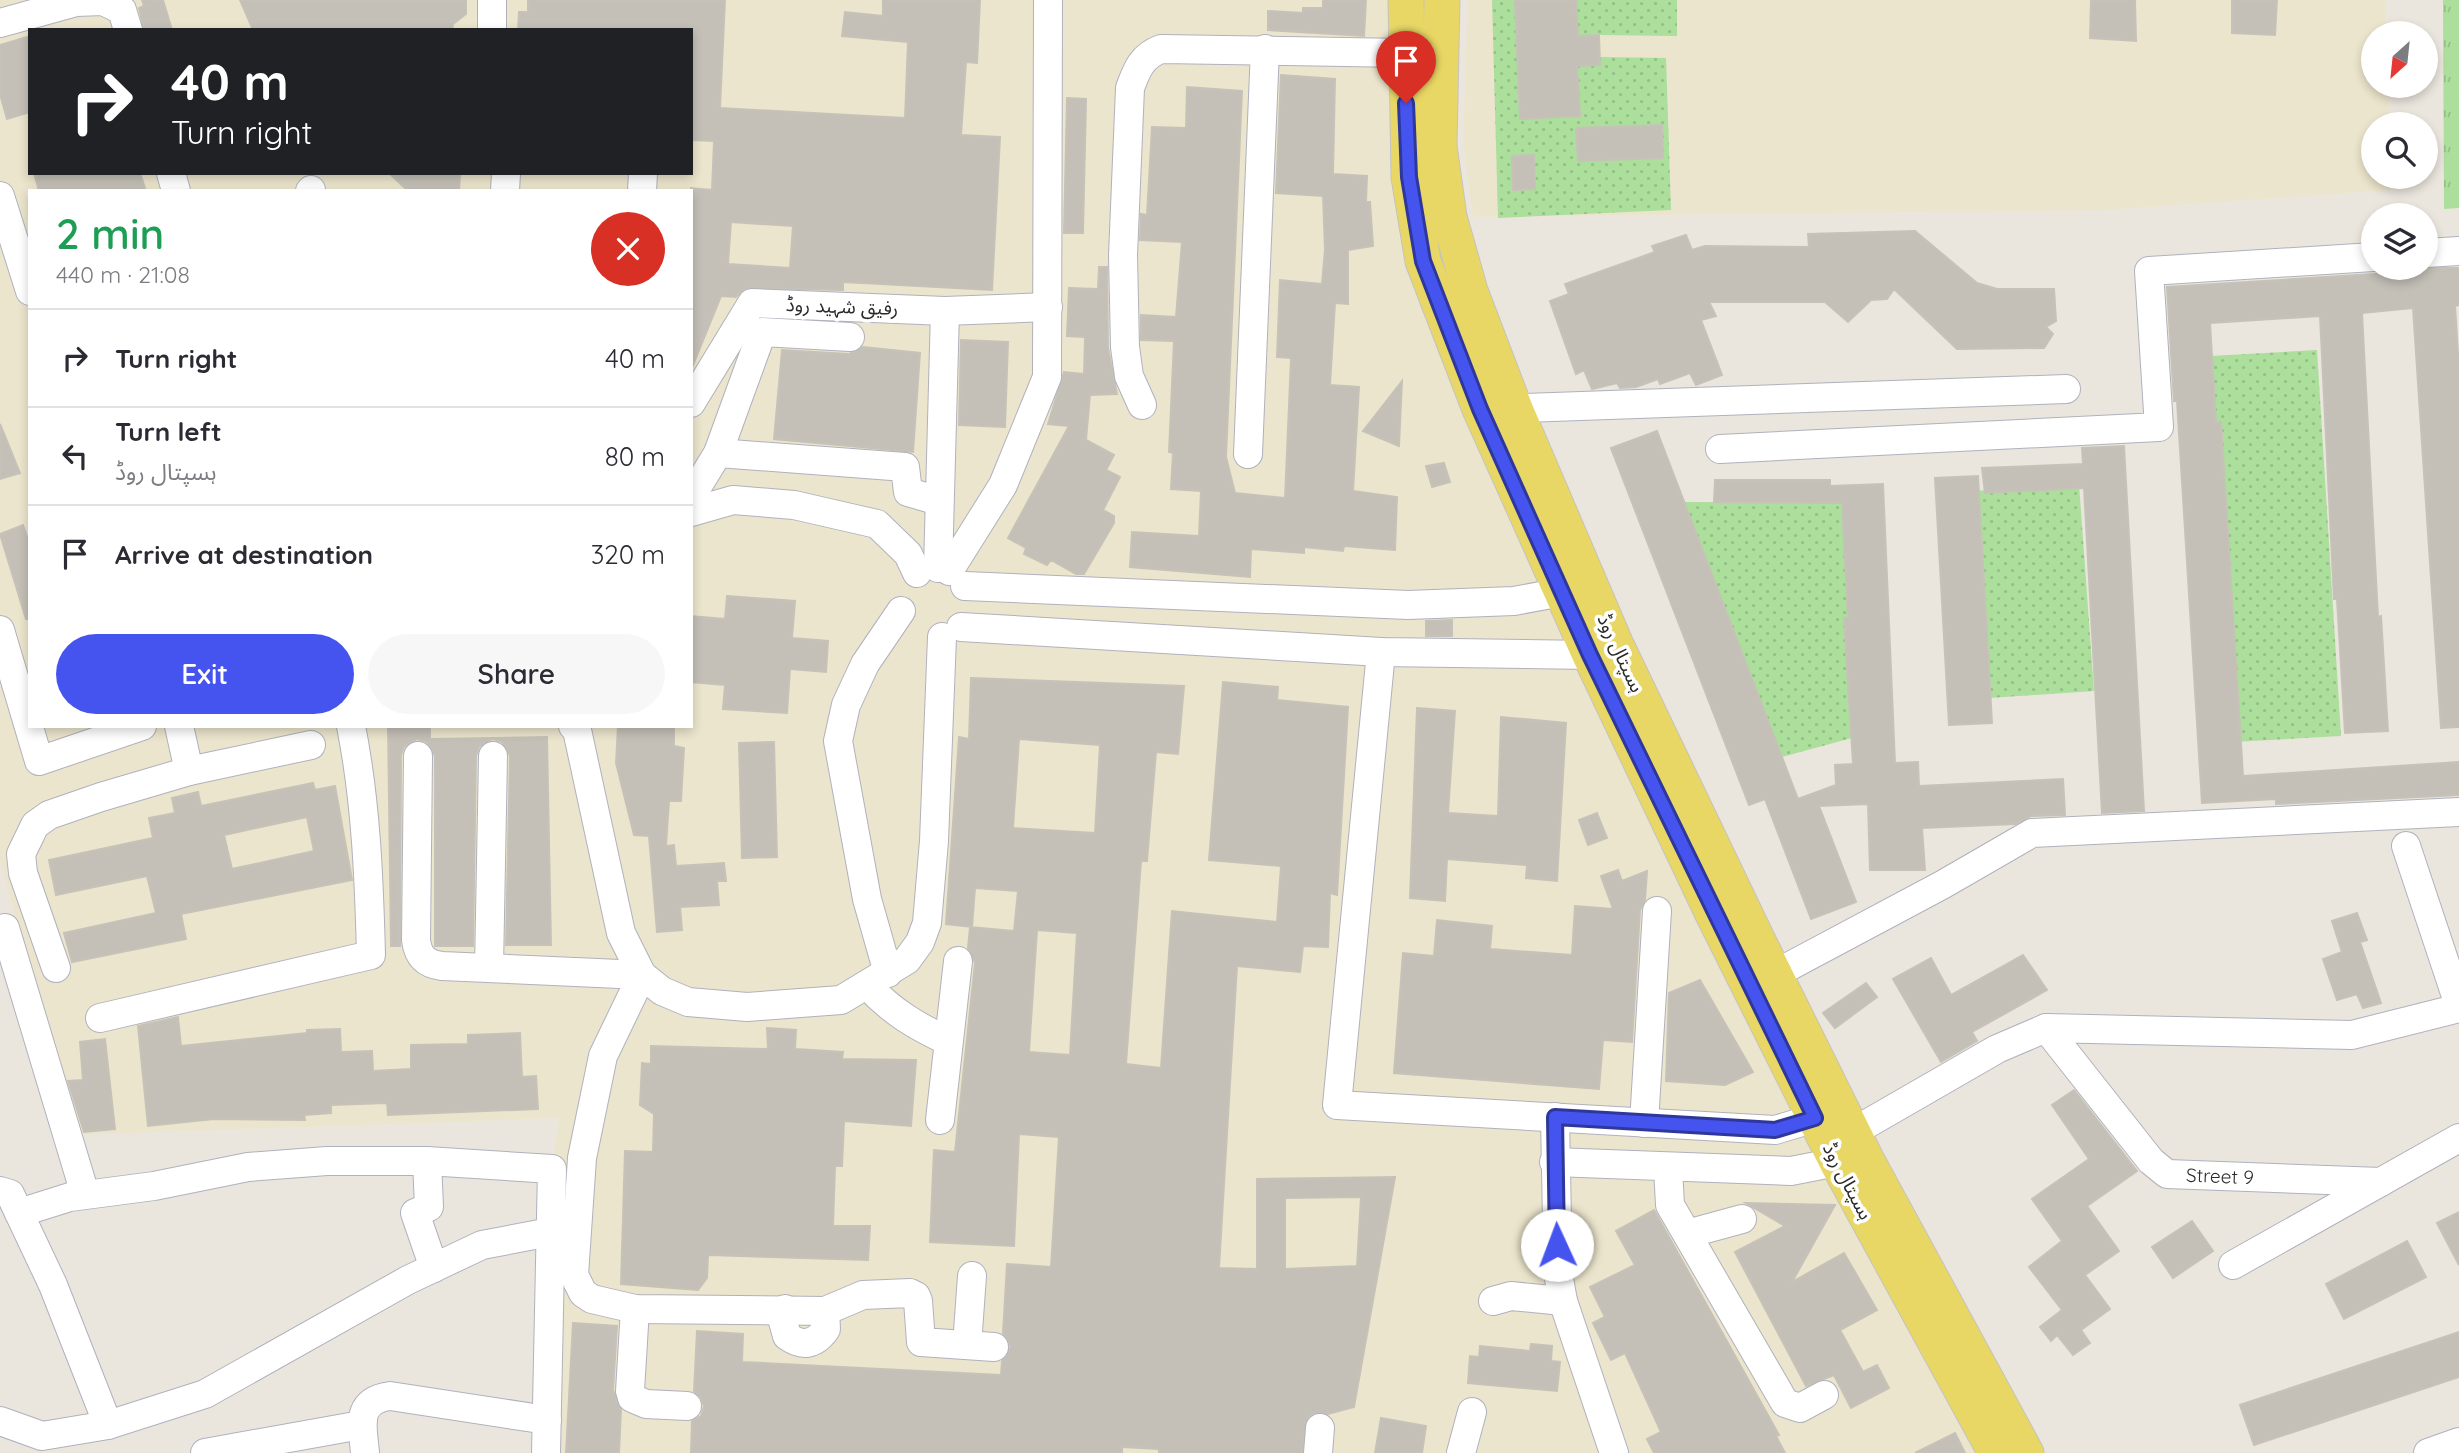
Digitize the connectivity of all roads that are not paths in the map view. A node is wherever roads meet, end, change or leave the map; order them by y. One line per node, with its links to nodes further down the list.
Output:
1 (492, 0): 7 (street)
2 (1048, 0): 15 (street)
3 (1406, 0): 9 (main road, ہسپتال روڈ)
4 (1442, 0): 22 (main road, ہسپتال روڈ)
5 (0, 23): 6 (street)
6 (127, 28)
7 (492, 28)
8 (1265, 49): 9 (street); 20 (street); 25 (street)
9 (1405, 53): 21 (main road, ہسپتال روڈ)
10 (0, 196): 14 (street)
11 (2459, 251): 12 (street)
12 (2438, 252)
13 (2361, 258): 23 (street)
14 (28, 284)
15 (1048, 307): 16 (street, رفیق شہید روڈ); 29 (street)
16 (945, 311): 19 (street, رفیق شہید روڈ); 27 (street)
17 (850, 337): 24 (street)
18 (2066, 389): 22 (street)
19 (693, 400)
20 (1142, 405)
21 (1480, 409): 22 (street); 30 (main road, ہسپتال روڈ)
22 (1515, 409): 55 (main road, ہسپتال روڈ)
23 (1720, 449)
24 (718, 453): 26 (street); 27 (street)
25 (1248, 454)
26 (693, 494)
27 (939, 501): 29 (street)
28 (693, 511): 29 (street)
29 (942, 575): 31 (street); 33 (street); 35 (street)
30 (1562, 592): 32 (street); 37 (main road, ہسپتال روڈ)
31 (1362, 604): 32 (street); 36 (street)
32 (1408, 606): 36 (street)
33 (901, 611): 35 (street); 57 (street)
34 (0, 630): 38 (street)
35 (952, 632): 36 (street); 57 (street)
36 (1382, 651): 37 (street); 62 (street)
37 (1590, 655): 63 (main road, ہسپتال روڈ)
38 (28, 724)
39 (29, 728): 40 (street)
40 (136, 728)
41 (179, 728): 47 (street)
42 (351, 728): 59 (street)
43 (576, 728): 56 (street)
44 (311, 745): 47 (street)
45 (418, 756): 54 (street)
46 (493, 756): 54 (street)
47 (189, 771): 53 (street)
48 (2459, 812): 55 (street)
49 (2406, 846): 58 (street)
50 (1657, 911): 65 (street)
51 (5, 928): 73 (street)
52 (958, 961): 61 (street)
53 (56, 968)
54 (489, 968): 56 (street)
55 (1774, 974): 67 (main road, ہسپتال روڈ)
56 (642, 975): 57 (street); 83 (street)
57 (878, 979): 61 (street)
58 (2459, 1007): 60 (street)
59 (100, 1018)
60 (2046, 1028): 67 (street); 71 (street, Street 9)
61 (948, 1041): 64 (street)
62 (1555, 1117): 65 (street); 69 (street)
63 (1815, 1118): 65 (street); 67 (main road, ہسپتال روڈ)
64 (940, 1120)
65 (1644, 1123)
66 (2459, 1138): 71 (street)
67 (1845, 1147): 70 (street); 97 (main road, ہسپتال روڈ); 98 (main road, ہسپتال روڈ)
68 (427, 1161): 73 (street); 76 (street); 79 (street)
69 (1554, 1162): 70 (street); 82 (street)
70 (1668, 1168): 77 (street)
71 (2381, 1182): 78 (street)
72 (0, 1191): 74 (street)
73 (85, 1194): 74 (street)
74 (19, 1213): 89 (street)
75 (1742, 1219): 77 (street)
76 (551, 1232): 79 (street); 87 (street)
77 (1687, 1234): 84 (street)
78 (2233, 1265)
79 (433, 1268): 89 (street)
80 (972, 1276): 83 (street)
81 (1493, 1301): 82 (street)
82 (1563, 1301): 96 (street)
83 (635, 1309): 85 (street)
84 (1824, 1395)
85 (687, 1406)
86 (1472, 1412): 95 (street)
87 (547, 1420): 90 (street); 94 (street)
88 (0, 1421): 89 (street)
89 (108, 1425)
90 (361, 1425): 92 (street); 93 (street)
91 (2459, 1442): 99 (street)
92 (205, 1453)
93 (365, 1453)
94 (546, 1453)
95 (1461, 1453)
96 (1614, 1453)
97 (1996, 1453)
98 (2026, 1453)
99 (2428, 1453)

